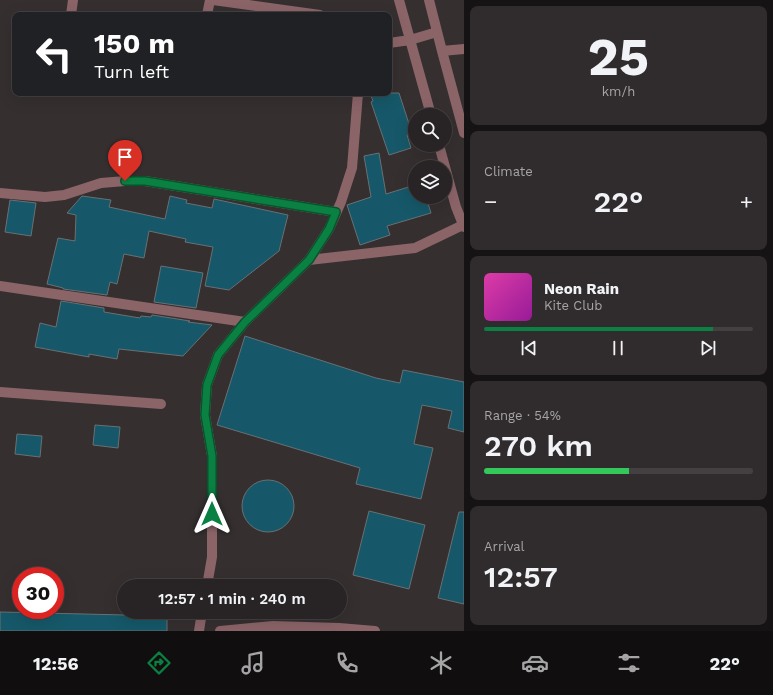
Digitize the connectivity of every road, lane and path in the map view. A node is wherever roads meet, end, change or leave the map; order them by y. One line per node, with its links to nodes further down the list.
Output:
1 (73, 0): 5 (street)
2 (212, 0): 6 (street); 7 (street)
3 (399, 0): 9 (street)
4 (429, 0): 8 (street)
5 (71, 12)
6 (208, 12)
7 (298, 12)
8 (437, 32): 9 (street); 12 (street)
9 (410, 40): 10 (street); 14 (street)
10 (392, 42)
11 (464, 49): 12 (street)
12 (442, 51): 15 (street)
13 (358, 96): 18 (street)
14 (429, 108)
15 (464, 133)
16 (441, 152): 19 (street)
17 (0, 193): 18 (street)
18 (336, 212): 20 (street)
19 (464, 226): 20 (street)
20 (309, 260): 22 (street)
21 (0, 286): 22 (street)
22 (245, 322): 25 (street)
23 (0, 392): 24 (street)
24 (161, 404)
25 (208, 579)
26 (201, 619): 27 (street)
27 (199, 631)
28 (220, 631): 29 (street)
29 (375, 631)

